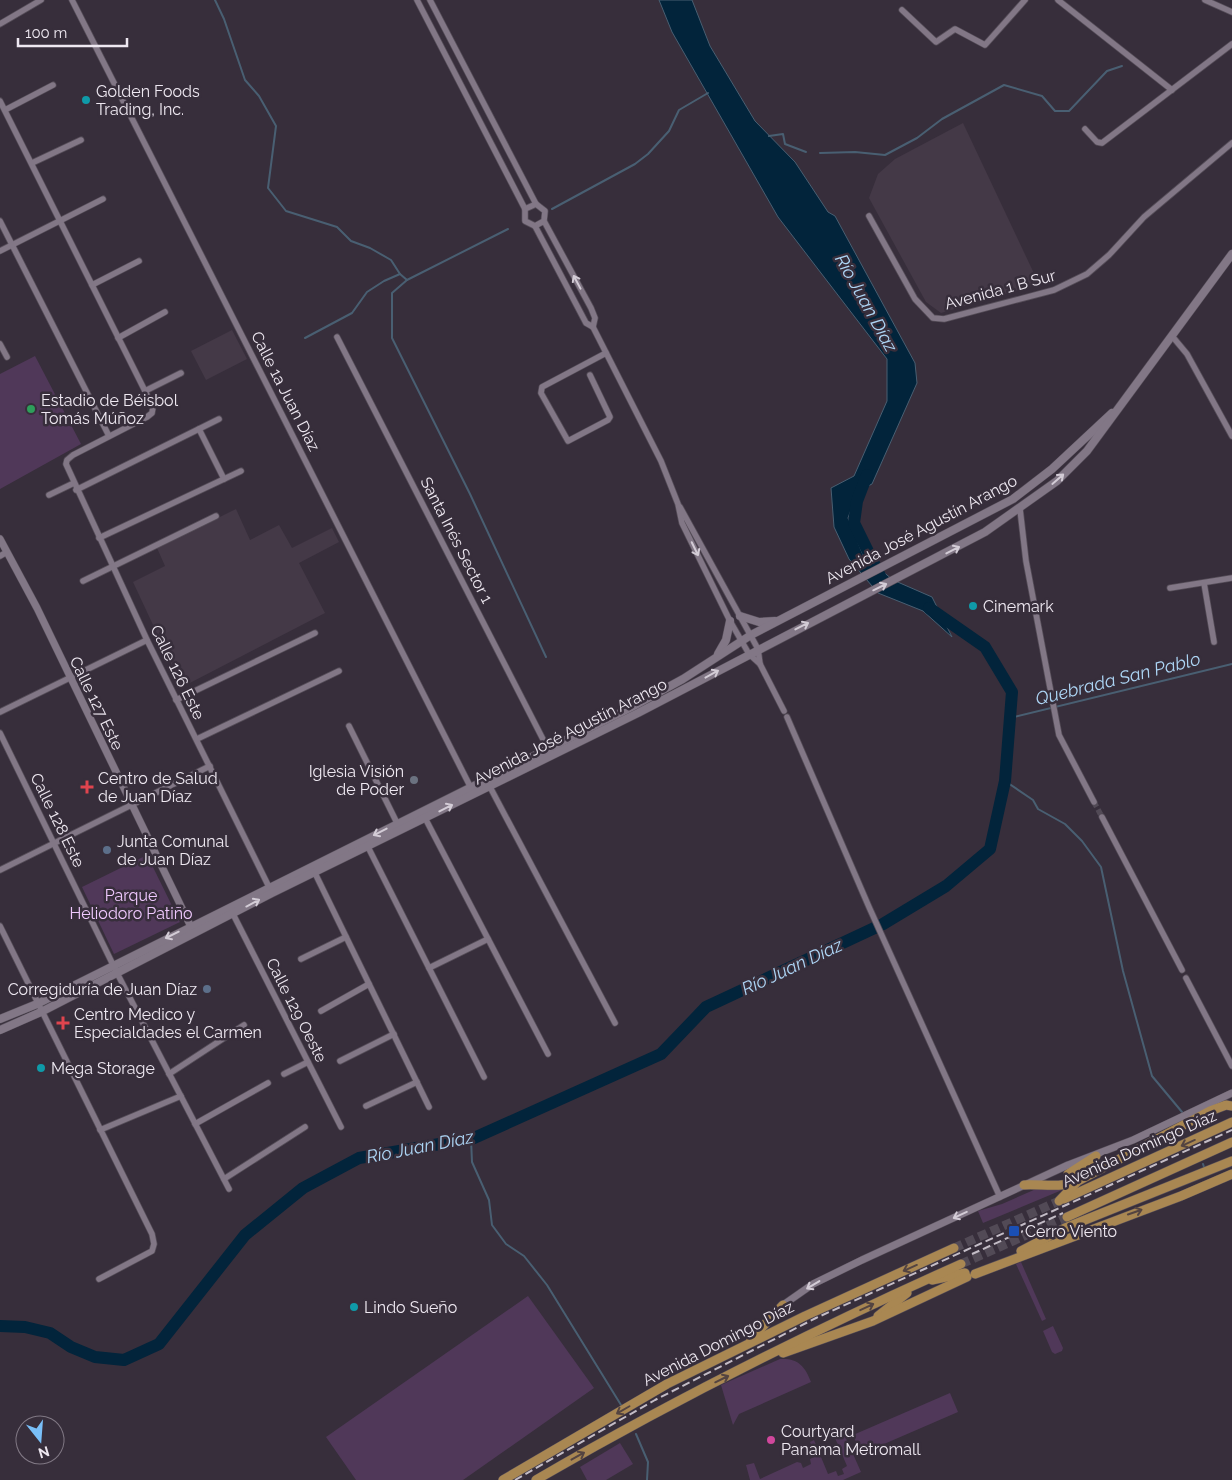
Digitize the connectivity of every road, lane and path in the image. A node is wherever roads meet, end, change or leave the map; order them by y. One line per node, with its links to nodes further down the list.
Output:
1 (41, 0): 10 (street)
2 (72, 0): 91 (street, Calle 1a Juan Díaz)
3 (417, 0): 22 (street)
4 (430, 0): 21 (street)
5 (1025, 0): 8 (street)
6 (1058, 0): 13 (street)
7 (1205, 0): 9 (street)
8 (902, 10)
9 (1232, 12)
10 (0, 24)
11 (1232, 44): 13 (street)
12 (52, 85): 15 (street)
13 (1172, 90): 16 (street)
14 (0, 101): 15 (street)
15 (5, 110): 19 (street)
16 (1085, 129)
17 (81, 140): 19 (street)
18 (1232, 143): 23 (street, Avenida 1 B Sur)
19 (32, 164): 25 (street)
20 (103, 199): 25 (street)
21 (536, 204): 22 (street); 26 (street)
22 (525, 209): 27 (street)
23 (869, 216)
24 (0, 220): 28 (street)
25 (60, 220): 28 (street); 32 (street)
26 (544, 221): 27 (street); 34 (street, one-way to 26)
27 (535, 226): 34 (street)
28 (12, 245): 29 (street); 47 (street)
29 (0, 251)
30 (1231, 258): 35 (main road, Avenida José Agustín Arango)
31 (139, 261): 32 (street)
32 (92, 285): 37 (street)
33 (165, 312): 37 (street)
34 (594, 327): 39 (street)
35 (1172, 336): 44 (main road, Avenida José Agustín Arango); 48 (street)
36 (338, 337): 88 (street, Santa Inés Sector 1)
37 (118, 338): 43 (street)
38 (0, 344): 40 (street)
39 (606, 353): 42 (street); 55 (street)
40 (7, 357)
41 (181, 373): 43 (street)
42 (590, 375)
43 (145, 391): 47 (street)
44 (1118, 408): 52 (main road, Avenida José Agustín Arango); 57 (main road, Avenida José Agustín Arango, one-way to 44)
45 (219, 419): 46 (street)
46 (199, 429): 50 (street); 53 (street)
47 (110, 436): 51 (street, Calle 126 Este)
48 (1232, 436)
49 (241, 471): 50 (street)
50 (224, 479): 59 (street)
51 (74, 483): 53 (street, Calle 126 Este); 54 (street)
52 (1034, 483): 56 (main road, Avenida José Agustín Arango); 57 (main road)
53 (76, 490): 59 (street, Calle 126 Este)
54 (49, 495)
55 (678, 504): 67 (street); 69 (street, one-way to 69)
56 (993, 509): 57 (main road); 68 (main road, Avenida José Agustín Arango)
57 (1020, 510): 75 (main road, Avenida José Agustín Arango, one-way to 57); 92 (street)
58 (216, 516): 62 (street)
59 (99, 538): 62 (street, Calle 126 Este)
60 (0, 539): 61 (street, Calle 127 Este)
61 (4, 554): 80 (street, Calle 127 Este)
62 (112, 566): 64 (street); 72 (street, Calle 126 Este)
63 (1232, 578): 65 (street)
64 (83, 581)
65 (1204, 583): 66 (street); 74 (street)
66 (1170, 588)
67 (740, 616): 68 (main road); 71 (street)
68 (777, 621): 71 (main road, Avenida José Agustín Arango)
69 (730, 622): 73 (street); 77 (main road)
70 (315, 633): 81 (street)
71 (751, 635): 73 (main road, Avenida José Agustín Arango); 75 (street)
72 (146, 640): 80 (street); 81 (street, Calle 126 Este)
73 (741, 641): 76 (street); 77 (main road, Avenida José Agustín Arango)
74 (1214, 642)
75 (758, 649): 76 (main road, Avenida José Agustín Arango); 78 (street)
76 (749, 654): 78 (street); 88 (main road, Avenida José Agustín Arango, one-way to 76)
77 (717, 656): 88 (main road, Avenida José Agustín Arango)
78 (760, 664): 82 (street)
79 (339, 671): 87 (street)
80 (69, 677): 83 (street); 93 (street, Calle 127 Este)
81 (176, 700): 87 (street, Calle 126 Este)
82 (784, 711)
83 (0, 712)
84 (787, 717): 152 (street)
85 (349, 726): 96 (street)
86 (0, 733): 97 (street, Calle 128 Este)
87 (196, 739): 89 (street, Calle 126 Este)
88 (550, 752): 90 (main road, Avenida José Agustín Arango); 91 (main road, Avenida José Agustín Arango)
89 (210, 766): 93 (street); 101 (street, Calle 126 Este)
90 (490, 786): 91 (main road, Avenida José Agustín Arango); 118 (street)
91 (472, 791): 94 (main road, Avenida José Agustín Arango)
92 (1094, 802)
93 (131, 803): 97 (street); 104 (street, Calle 127 Este)
94 (424, 815): 96 (main road, Avenida José Agustín Arango); 106 (street)
95 (1102, 817): 110 (street)
96 (399, 827): 98 (main road, Avenida José Agustín Arango)
97 (53, 842): 100 (street); 108 (street, Calle 128 Este)
98 (366, 843): 99 (main road, Avenida José Agustín Arango); 109 (street)
99 (313, 869): 101 (main road, Avenida José Agustín Arango); 105 (street)
100 (0, 870)
101 (271, 890): 102 (main road, Avenida José Agustín Arango)
102 (231, 910): 104 (main road, Avenida José Agustín Arango); 124 (street, Calle 129 Oeste)
103 (0, 926): 114 (street)
104 (192, 930): 108 (main road, Avenida José Agustín Arango, one-way to 108); 111 (main road, Avenida José Agustín Arango)
105 (346, 937): 107 (street); 113 (street)
106 (488, 940): 109 (street); 122 (street)
107 (301, 959)
108 (113, 964): 111 (street, Calle 128 Este); 114 (main road, Avenida José Agustín Arango)
109 (429, 968): 128 (street)
110 (1182, 970)
111 (117, 972): 116 (main road, Avenida José Agustín Arango); 126 (street, Calle 128 Este)
112 (1186, 978): 125 (street)
113 (369, 984): 115 (street); 121 (street)
114 (37, 1004): 116 (street); 117 (main road, Avenida José Agustín Arango)
115 (321, 1011)
116 (41, 1012): 120 (main road, Avenida José Agustín Arango); 141 (street)
117 (0, 1020)
118 (615, 1023)
119 (244, 1025): 126 (street)
120 (0, 1030)
121 (394, 1034): 123 (street); 129 (street)
122 (548, 1054)
123 (340, 1061)
124 (308, 1062): 127 (street); 139 (street, Calle 129 Oeste)
125 (1232, 1066)
126 (169, 1074): 132 (street, Calle 128 Este)
127 (284, 1074)
128 (484, 1077)
129 (417, 1082): 133 (street); 135 (street)
130 (268, 1083): 138 (street)
131 (1232, 1093): 144 (street)
132 (181, 1096): 138 (street, Calle 128 Este); 141 (street)
133 (366, 1106)
134 (1232, 1106): 149 (main road)
135 (429, 1107)
136 (1232, 1117): 142 (main road)
137 (1232, 1122): 142 (main road, Avenida Domingo Díaz)
138 (195, 1124): 148 (street, Calle 128 Este)
139 (341, 1127)
140 (305, 1128): 148 (street)
141 (100, 1130): 158 (street)
142 (1215, 1130): 146 (main road, Avenida Domingo Díaz, one-way to 146)
143 (1232, 1142): 153 (main road, Avenida Domingo Díaz)
144 (1096, 1156): 149 (main road); 150 (street)
145 (1232, 1161): 155 (main road)
146 (1128, 1170): 149 (main road); 149 (main road, Avenida Domingo Díaz)
147 (1232, 1174): 155 (main road, one-way to 147)
148 (224, 1179): 151 (street, Calle 128 Este)
149 (1080, 1180): 150 (main road)
150 (1024, 1185): 152 (street)
151 (230, 1189)
152 (1000, 1197): 160 (street, one-way to 160)
153 (1067, 1217)
154 (954, 1248): 162 (main road, Avenida Domingo Díaz, one-way to 162)
155 (1011, 1259): 157 (main road)
156 (961, 1264): 159 (main road, Avenida Domingo Díaz)
157 (970, 1274): 159 (main road); 161 (main road)
158 (98, 1279)
159 (921, 1282): 161 (main road); 163 (main road, Avenida Domingo Díaz, one-way to 159)
160 (783, 1305): 162 (main road)
161 (873, 1321): 163 (main road)
162 (740, 1348): 164 (main road, Avenida Domingo Díaz, one-way to 164)
163 (754, 1364): 165 (main road, Avenida Domingo Díaz, one-way to 163)
164 (503, 1480)
165 (536, 1480)

